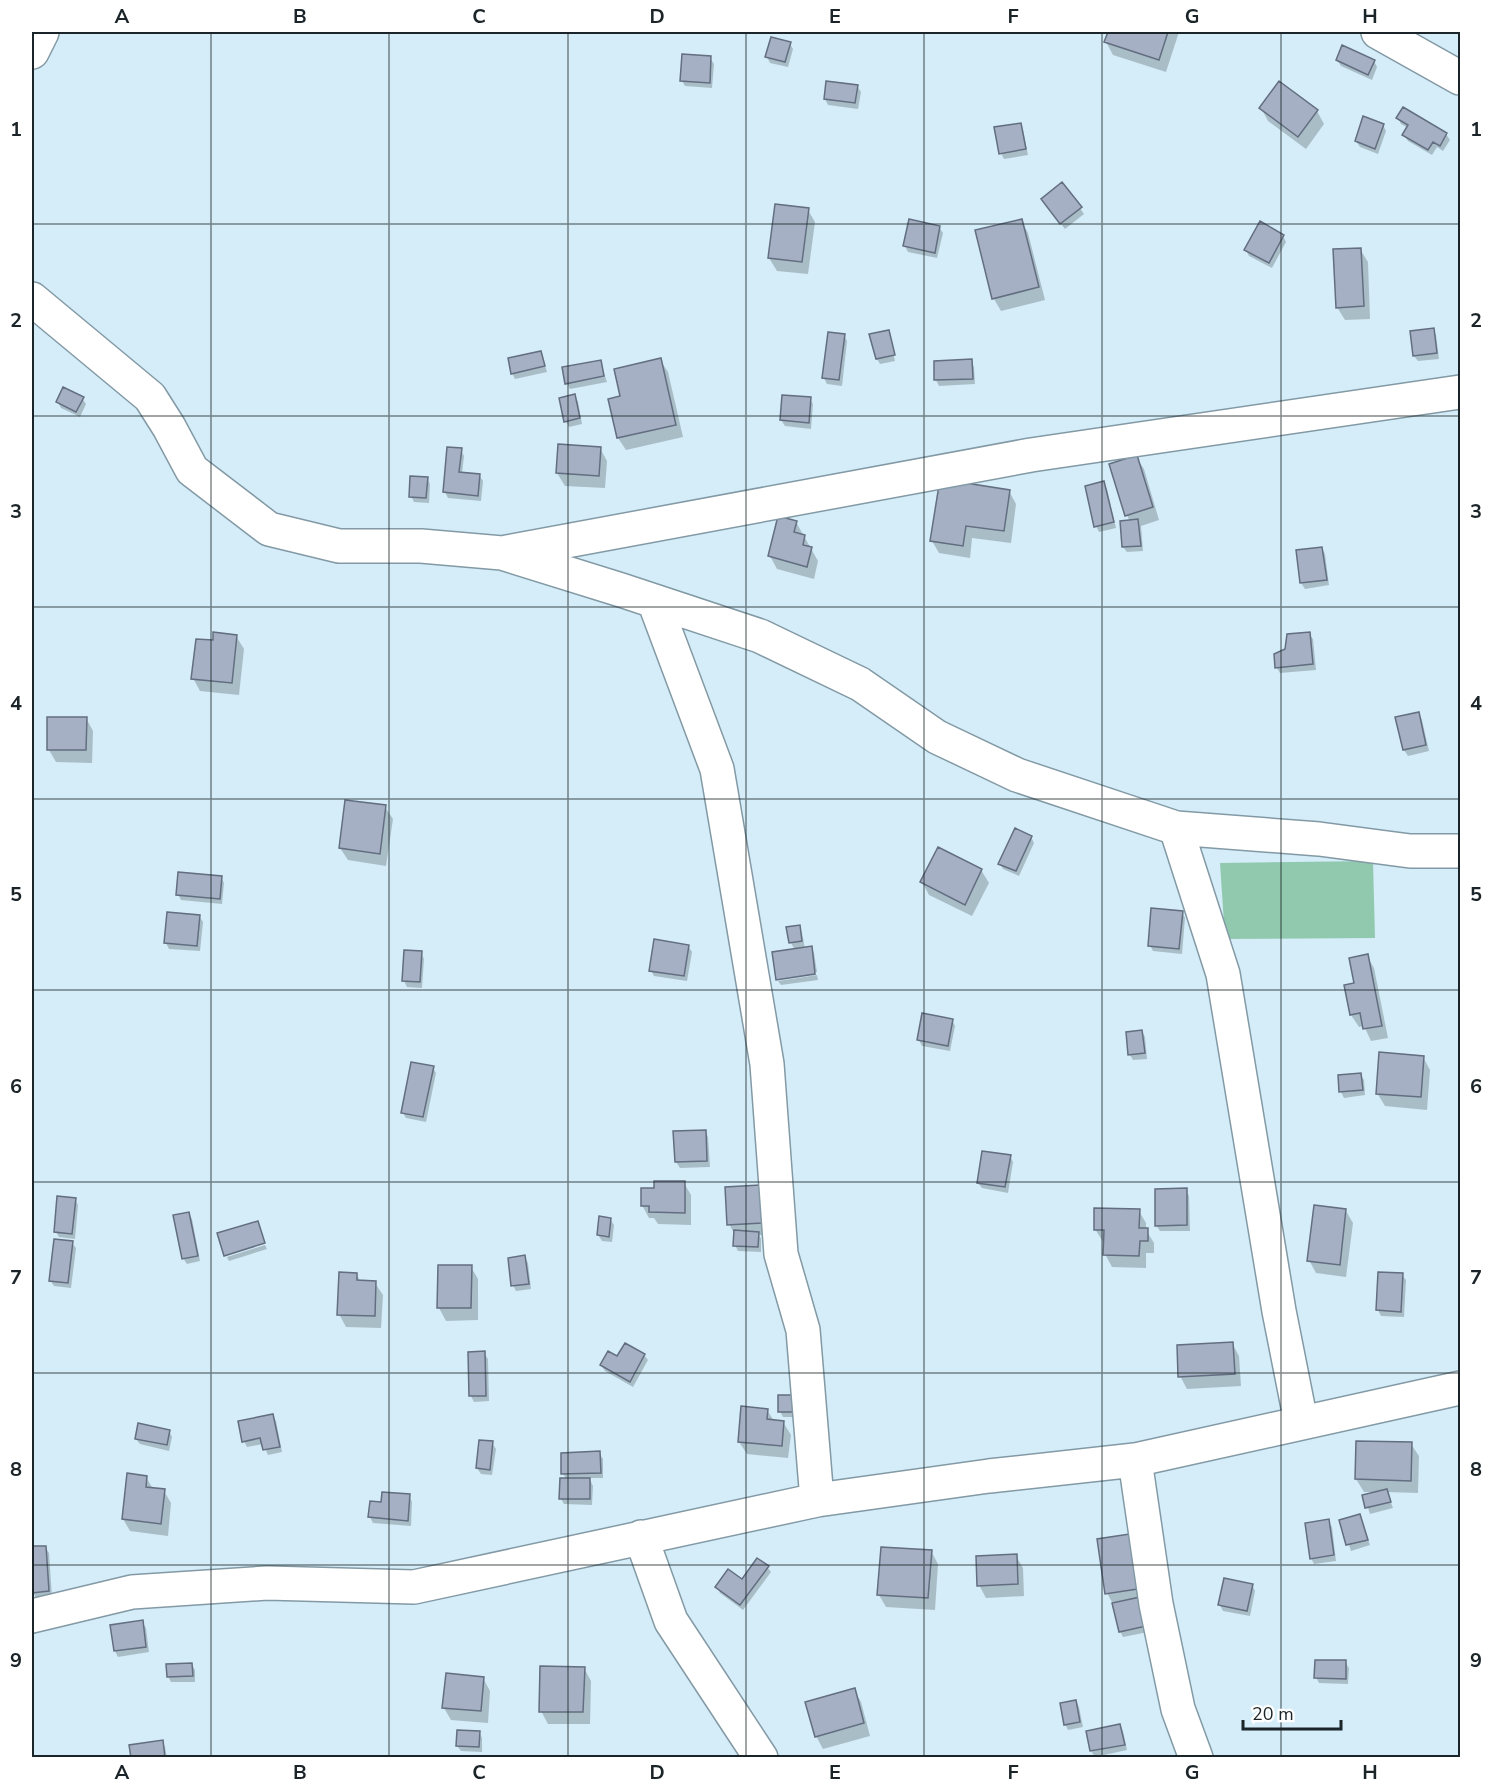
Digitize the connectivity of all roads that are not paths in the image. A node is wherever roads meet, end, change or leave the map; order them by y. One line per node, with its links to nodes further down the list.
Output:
1 (42, 32): 3 (street)
2 (1378, 32): 4 (street)
3 (32, 52)
4 (1461, 78)
5 (32, 298): 7 (street)
6 (1461, 392): 7 (street)
7 (502, 553): 8 (street)
8 (654, 601): 9 (street); 14 (street)
9 (1176, 828): 10 (street); 12 (street)
10 (1461, 851)
11 (1461, 1388): 12 (street)
12 (1301, 1422): 13 (street)
13 (1135, 1460): 14 (street); 18 (street)
14 (817, 1500): 15 (street)
15 (641, 1537): 16 (street); 17 (street)
16 (32, 1616)
17 (761, 1758)
18 (1196, 1758)

